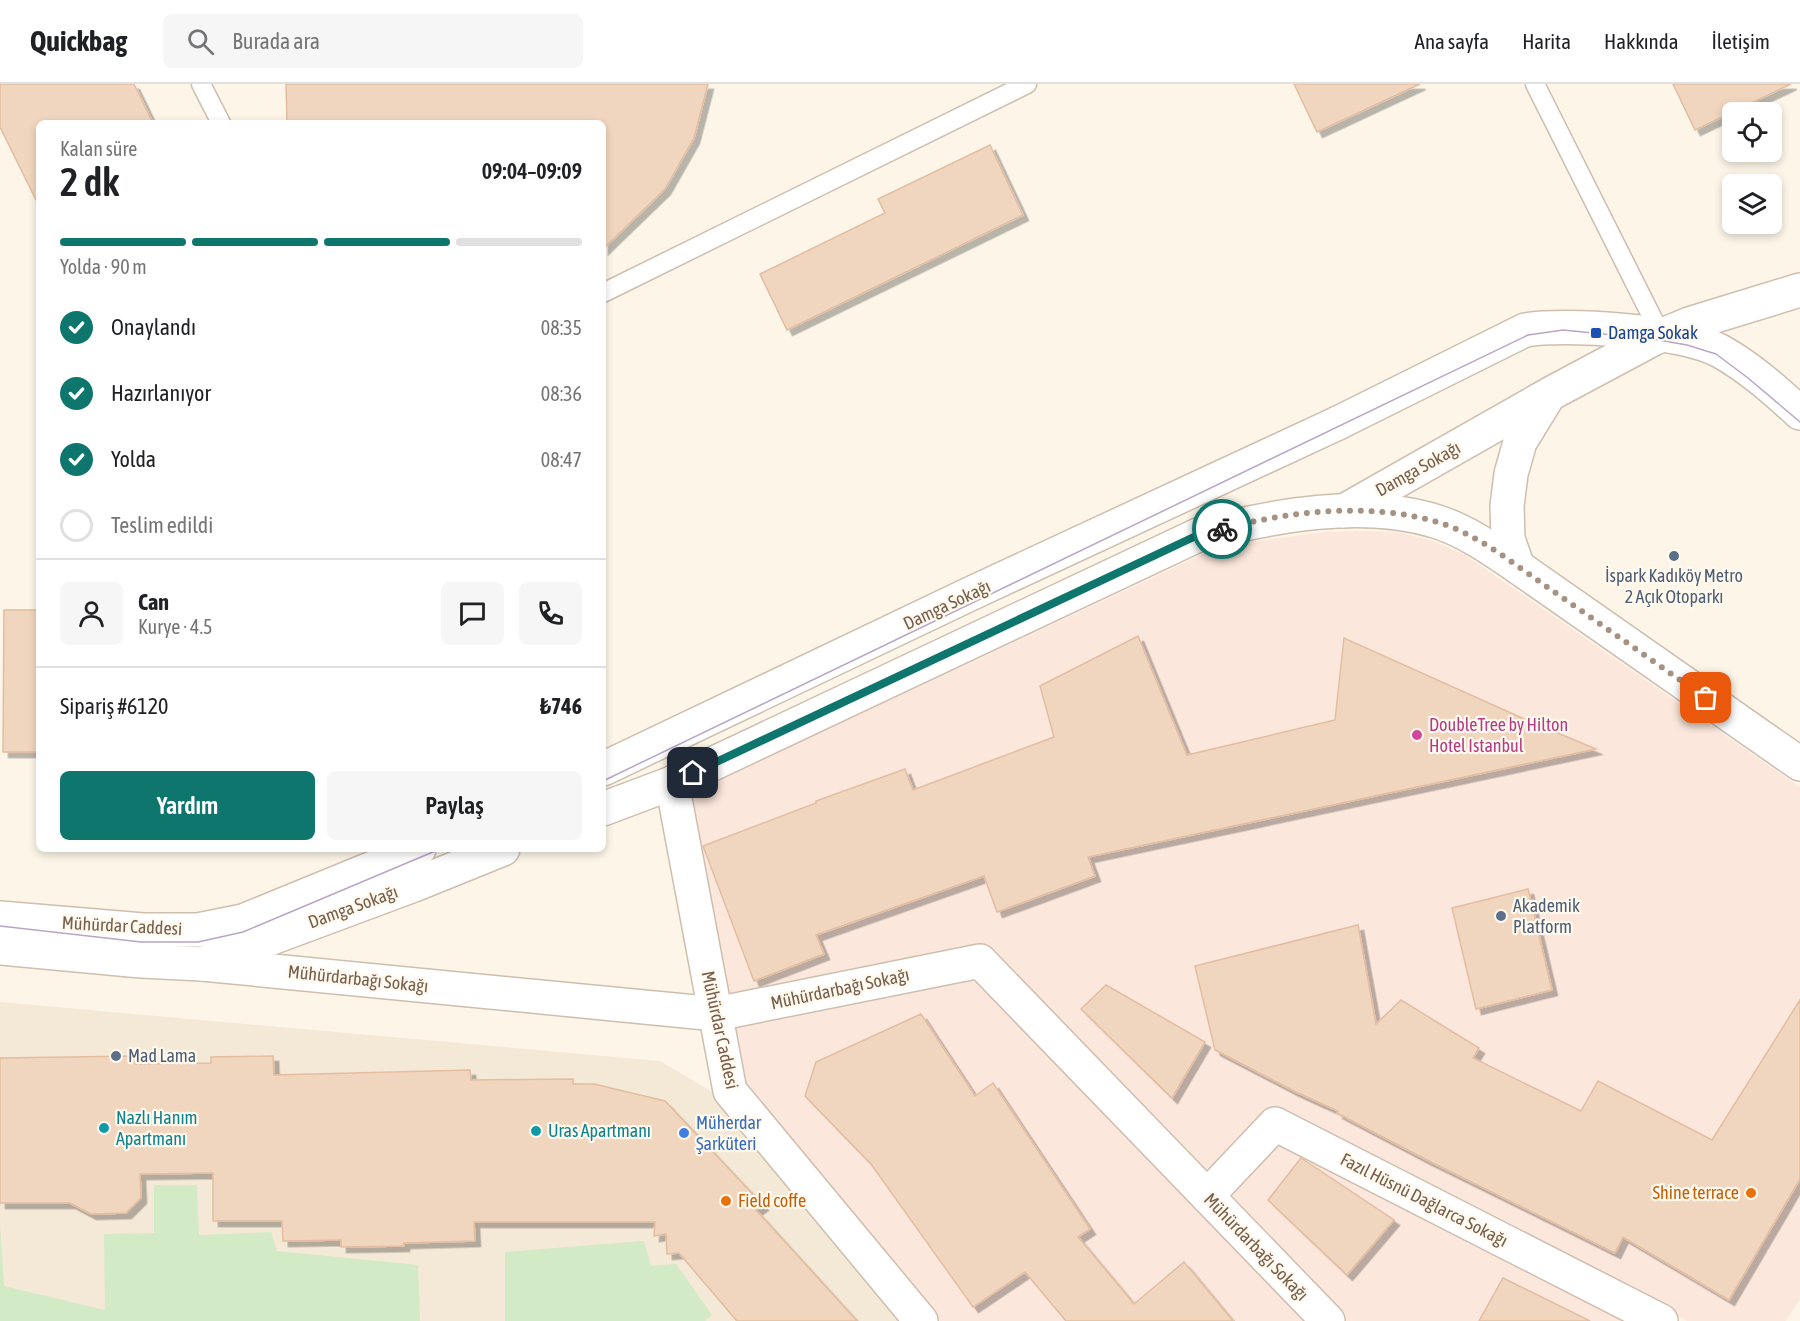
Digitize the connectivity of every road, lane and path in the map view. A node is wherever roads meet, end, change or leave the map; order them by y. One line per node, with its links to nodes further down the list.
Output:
1 (201, 84): 5 (lane)
2 (1028, 84): 4 (lane)
3 (1535, 84): 10 (lane)
4 (993, 92): 7 (lane)
5 (219, 120)
6 (1800, 290): 9 (street, Damga Sokağı)
7 (606, 291)
8 (1800, 302): 9 (street, Damga Sokağı)
9 (1756, 304): 10 (street, Damga Sokağı)
10 (1661, 335): 11 (street, Damga Sokağı); 12 (street); 16 (street, Damga Sokağı)
11 (1550, 394): 13 (street, Damga Sokağı); 14 (street)
12 (1800, 413)
13 (1344, 511): 14 (street); 17 (street, Damga Sokağı)
14 (1518, 567): 15 (street)
15 (1800, 764)
16 (606, 768)
17 (672, 783): 18 (street, Damga Sokağı); 25 (street, Mühürdar Caddesi)
18 (606, 808)
19 (412, 852): 22 (street, Damga Sokağı)
20 (496, 852): 24 (street, Damga Sokağı)
21 (0, 918): 22 (street, Mühürdar Caddesi)
22 (243, 921)
23 (0, 948): 24 (street, Mühürdar Caddesi)
24 (202, 963): 25 (street, Mühürdarbağı Sokağı)
25 (716, 1014): 26 (street, Mühürdarbağı Sokağı); 27 (street, Mühürdar Caddesi)
26 (1207, 1196): 28 (street, Mühürdarbağı Sokağı); 29 (street, Fazıl Hüsnü Dağlarca Sokağı)
27 (921, 1321)
28 (1328, 1321)
29 (1661, 1321)

